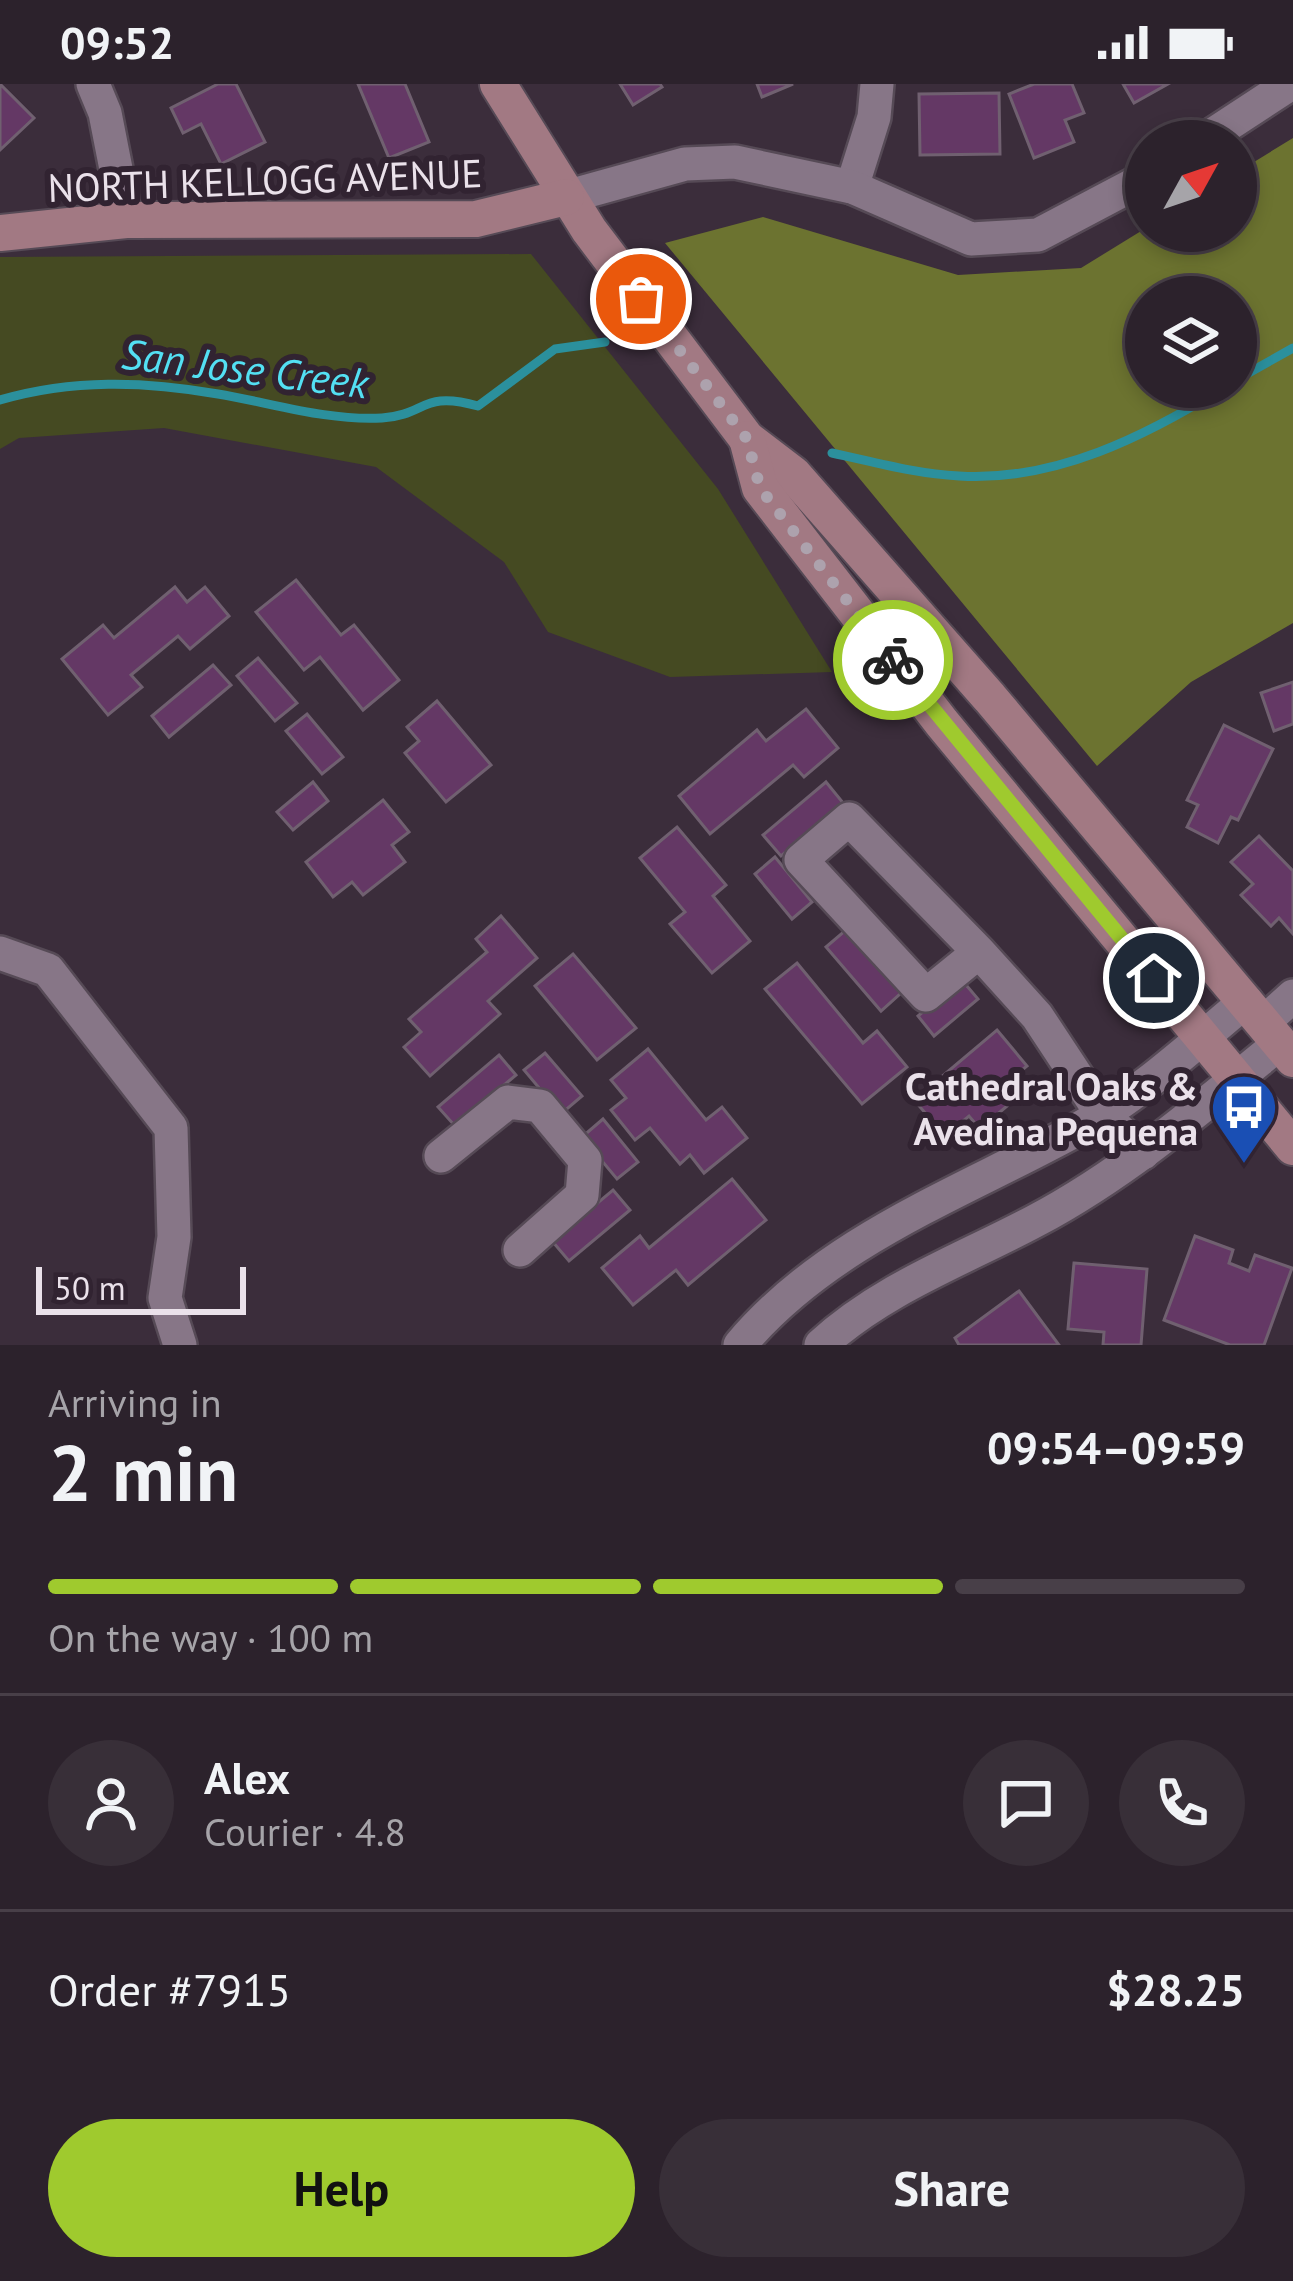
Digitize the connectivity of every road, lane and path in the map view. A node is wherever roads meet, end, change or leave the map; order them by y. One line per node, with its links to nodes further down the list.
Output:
1 (93, 84): 9 (street)
2 (498, 84): 8 (main road)
3 (877, 84): 6 (street)
4 (1290, 84): 5 (street)
5 (1235, 120)
6 (852, 187): 7 (street, NORTH KELLOGG AVENUE); 8 (street, NORTH KELLOGG AVENUE)
7 (1125, 189)
8 (566, 197): 9 (main road, NORTH KELLOGG AVENUE); 11 (main road)
9 (126, 220): 10 (main road, NORTH KELLOGG AVENUE)
10 (0, 233)
11 (747, 439): 15 (main road); 16 (main road)
12 (979, 952): 12 (street); 18 (street)
13 (0, 953): 23 (street)
14 (1293, 996): 15 (street)
15 (1270, 1031): 16 (street); 17 (street)
16 (1204, 1036): 17 (main road); 18 (street)
17 (1238, 1077): 19 (main road); 20 (street)
18 (1101, 1113): 20 (street); 24 (street)
19 (1293, 1147)
20 (1143, 1153): 25 (street)
21 (442, 1156): 22 (street)
22 (520, 1250)
23 (180, 1345)
24 (740, 1345)
25 (821, 1345)

